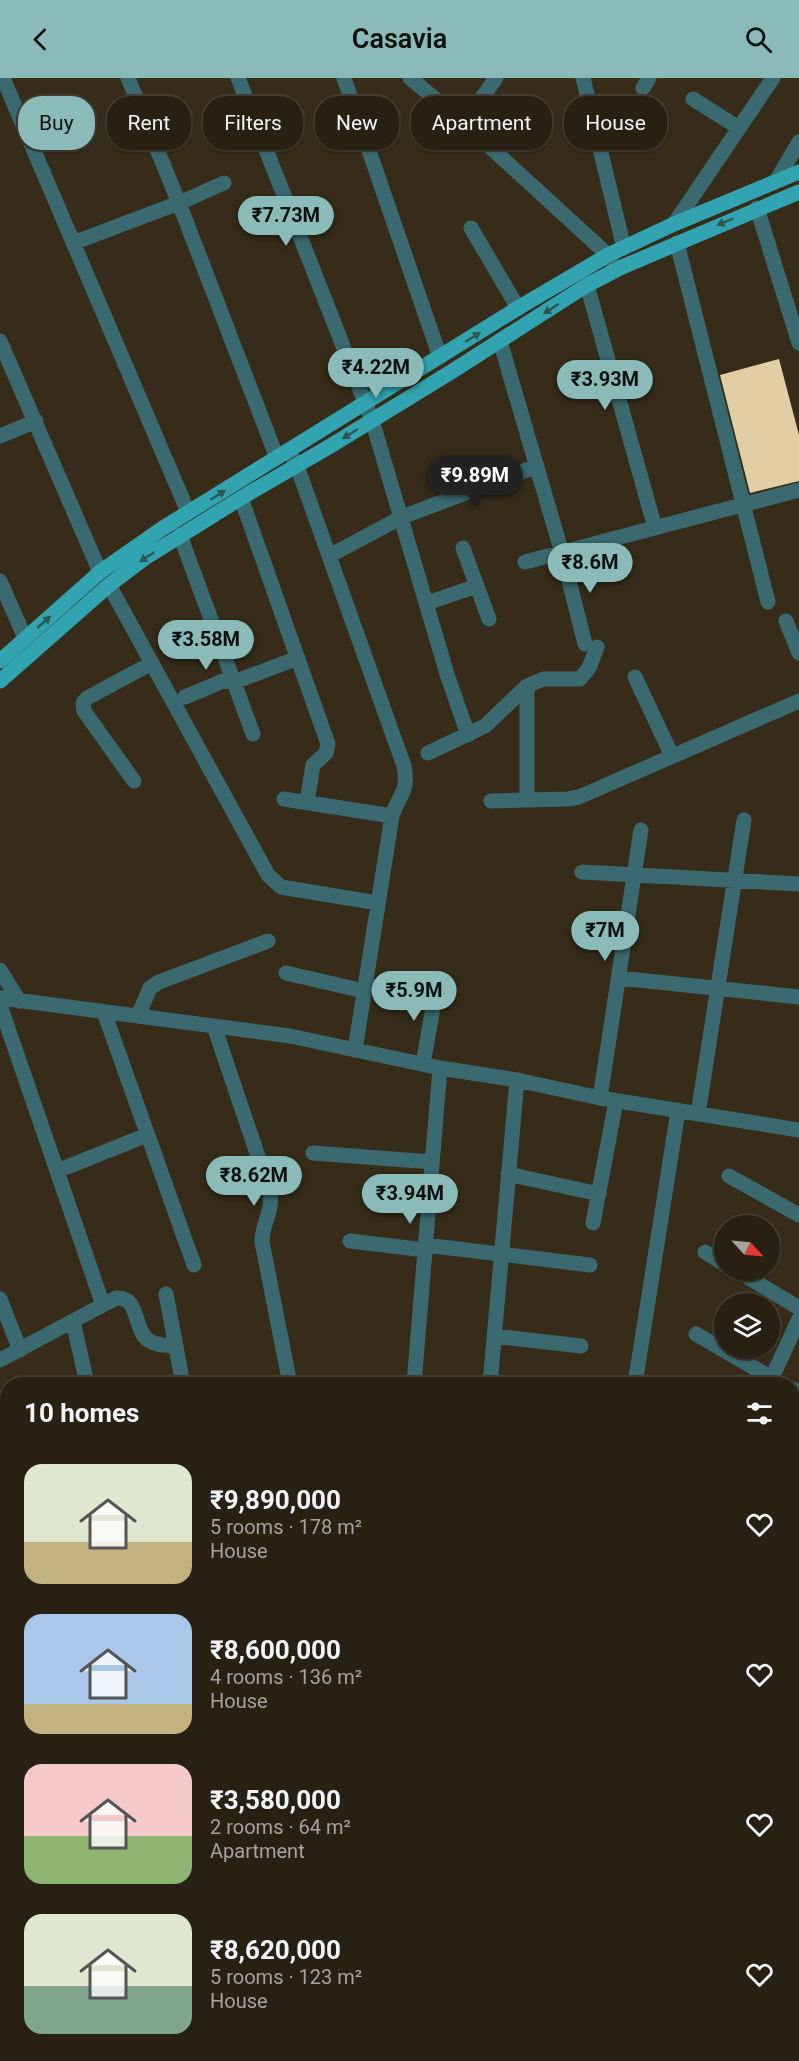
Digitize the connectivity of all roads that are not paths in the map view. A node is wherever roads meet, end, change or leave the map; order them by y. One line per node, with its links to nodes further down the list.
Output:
1 (3, 78): 23 (street)
2 (128, 78): 19 (street)
3 (238, 78): 34 (street)
4 (344, 78): 33 (street)
5 (410, 78): 9 (street)
6 (496, 78): 10 (street)
7 (583, 78): 25 (street)
8 (773, 78): 12 (street)
9 (432, 96)
10 (483, 96)
11 (693, 99): 12 (street)
12 (739, 128): 21 (street)
13 (799, 142): 16 (street)
14 (493, 150): 26 (street)
15 (799, 172): 16 (main road)
16 (776, 181): 21 (main road)
17 (224, 183): 19 (street)
18 (799, 192): 20 (main road)
19 (179, 203): 23 (street); 38 (street)
20 (758, 208): 24 (main road, one-way to 24); 32 (street)
21 (674, 224): 25 (main road)
22 (471, 228): 29 (street)
23 (73, 243): 44 (street)
24 (677, 243): 27 (main road); 43 (street)
25 (624, 248): 26 (main road)
26 (608, 255): 27 (street); 29 (main road)
27 (616, 270): 28 (main road)
28 (586, 285): 31 (main road, one-way to 31); 46 (street)
29 (518, 308): 33 (main road, one-way to 29)
30 (0, 341): 36 (street)
31 (500, 341): 35 (main road); 40 (street)
32 (799, 343)
33 (440, 357): 34 (main road)
34 (364, 404): 35 (street); 38 (main road)
35 (372, 420): 39 (main road, one-way to 39); 45 (street)
36 (36, 421): 37 (street); 52 (street)
37 (0, 436)
38 (283, 454): 39 (street); 44 (main road, one-way to 38)
39 (297, 466): 42 (main road); 50 (street)
40 (537, 466): 45 (street); 49 (street)
41 (799, 490): 43 (street)
42 (241, 498): 47 (main road); 61 (street)
43 (742, 506): 46 (street); 55 (street)
44 (188, 512): 52 (main road)
45 (402, 517): 50 (street); 56 (street)
46 (655, 528): 49 (street)
47 (180, 535): 52 (main road, one-way to 52); 66 (street)
48 (463, 548): 54 (street)
49 (562, 553): 51 (street); 67 (street)
50 (329, 556): 79 (street)
51 (525, 562)
52 (105, 579): 59 (main road, one-way to 52); 63 (street); 65 (main road)
53 (0, 581): 59 (street)
54 (477, 586): 56 (street); 57 (street)
55 (768, 602)
56 (427, 603): 71 (street)
57 (489, 619)
58 (786, 621): 60 (street)
59 (25, 638): 62 (main road)
60 (799, 653)
61 (298, 658): 66 (street); 78 (street)
62 (0, 661)
63 (152, 663): 74 (street); 86 (street)
64 (635, 676): 73 (street)
65 (0, 681)
66 (234, 682): 68 (street); 70 (street)
67 (527, 686): 71 (street); 76 (street)
68 (185, 698)
69 (799, 701): 73 (street)
70 (253, 734)
71 (468, 735): 72 (street)
72 (428, 753)
73 (672, 756): 76 (street)
74 (134, 781)
75 (284, 799): 78 (street)
76 (527, 800): 77 (street)
77 (491, 801)
78 (307, 802): 79 (street)
79 (392, 816): 86 (street)
80 (744, 820): 84 (street)
81 (641, 831): 83 (street)
82 (582, 873): 83 (street)
83 (634, 875): 84 (street); 90 (street)
84 (734, 880): 85 (street); 92 (street)
85 (799, 884)
86 (378, 903): 93 (street)
87 (268, 941): 99 (street)
88 (0, 970): 96 (street)
89 (286, 973): 93 (street)
90 (619, 978): 92 (street); 105 (street)
91 (437, 985): 102 (street)
92 (718, 988): 94 (street); 107 (street)
93 (364, 991): 101 (street)
94 (799, 997)
95 (0, 998): 96 (street)
96 (19, 1001): 98 (street)
97 (0, 1005): 112 (street)
98 (104, 1011): 99 (street); 109 (street)
99 (138, 1016): 100 (street)
100 (213, 1026): 101 (street); 140 (street)
101 (355, 1050): 102 (street)
102 (423, 1064): 103 (street)
103 (440, 1068): 104 (street); 111 (street)
104 (517, 1080): 105 (street); 113 (street)
105 (608, 1100): 106 (street); 115 (street)
106 (678, 1111): 107 (street); 143 (street)
107 (698, 1114): 108 (street)
108 (799, 1130)
109 (147, 1134): 112 (street); 123 (street)
110 (313, 1153): 111 (street)
111 (432, 1162): 119 (street)
112 (57, 1171): 128 (street)
113 (508, 1174): 115 (street); 121 (street)
114 (729, 1176): 116 (street)
115 (599, 1194): 117 (street)
116 (799, 1215)
117 (593, 1223)
118 (350, 1241): 119 (street)
119 (425, 1248): 121 (street); 141 (street)
120 (705, 1252): 122 (street)
121 (502, 1254): 124 (street); 133 (street)
122 (714, 1258)
123 (194, 1265)
124 (591, 1265)
125 (754, 1281): 129 (street)
126 (166, 1294): 134 (street)
127 (0, 1299): 136 (street)
128 (103, 1305): 131 (street); 134 (street)
129 (799, 1308)
130 (799, 1319): 145 (street)
131 (73, 1321): 136 (street); 138 (street)
132 (696, 1334): 144 (street)
133 (494, 1336): 135 (street); 142 (street)
134 (176, 1346): 139 (street)
135 (581, 1346)
136 (20, 1350): 137 (street)
137 (0, 1360)
138 (85, 1377)
139 (182, 1377)
140 (289, 1377)
141 (415, 1377)
142 (491, 1377)
143 (636, 1377)
144 (764, 1377)
145 (776, 1377)

